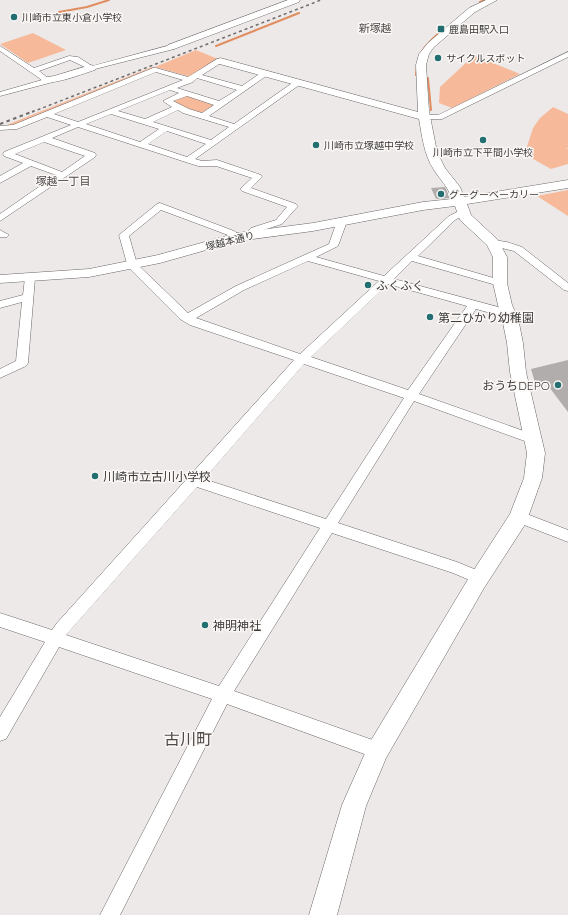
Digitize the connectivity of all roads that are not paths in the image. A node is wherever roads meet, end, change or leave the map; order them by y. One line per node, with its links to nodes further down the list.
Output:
1 (296, 0): 3 (street)
2 (493, 0): 22 (street)
3 (171, 47): 7 (street)
4 (0, 48): 8 (street)
5 (568, 54): 22 (street)
6 (220, 61): 9 (street); 10 (street)
7 (91, 68): 8 (street); 11 (street)
8 (33, 71): 11 (street)
9 (265, 74): 12 (street); 14 (street)
10 (194, 78): 13 (street); 14 (street); 20 (street)
11 (48, 80): 16 (street)
12 (298, 83): 22 (street); 25 (street)
13 (170, 88): 15 (street); 19 (street)
14 (243, 89): 17 (street)
15 (187, 93): 17 (street); 18 (street)
16 (0, 94)
17 (220, 104): 21 (street)
18 (178, 107): 21 (street); 23 (street)
19 (112, 111): 23 (street); 24 (street)
20 (46, 114): 24 (street); 26 (street)
21 (203, 116): 25 (street)
22 (424, 117): 36 (street)
23 (146, 122): 27 (street)
24 (78, 125): 28 (street); 30 (street)
25 (236, 127): 29 (street)
26 (0, 128)
27 (166, 128): 29 (street); 30 (street)
28 (45, 139): 32 (street); 33 (street)
29 (212, 143): 31 (street)
30 (141, 145): 31 (street)
31 (188, 160): 39 (street)
32 (30, 163): 33 (street); 34 (street)
33 (63, 175): 37 (street)
34 (1, 179)
35 (568, 184): 36 (street, 塚越本通り)
36 (461, 207): 38 (street, 塚越本通り); 40 (street); 41 (street)
37 (0, 218)
38 (339, 222): 39 (street, 塚越本通り); 42 (street)
39 (243, 236): 43 (street, 塚越本通り); 43 (street)
40 (493, 243): 47 (street); 48 (street)
41 (410, 257): 46 (street); 47 (street)
42 (307, 258): 46 (street); 53 (street)
43 (132, 265): 44 (street, 塚越本通り); 53 (street)
44 (30, 278): 45 (street, 塚越本通り); 49 (street)
45 (0, 279)
46 (386, 279): 50 (street); 54 (street)
47 (500, 283): 52 (street)
48 (568, 288)
49 (28, 297): 51 (street); 55 (street)
50 (474, 304): 52 (street); 56 (street)
51 (0, 305)
52 (509, 314): 57 (street)
53 (188, 318): 54 (street)
54 (302, 359): 56 (street); 58 (street)
55 (0, 374)
56 (412, 396): 57 (street); 60 (street)
57 (533, 439): 59 (street)
58 (194, 481): 60 (street); 64 (street)
59 (519, 517): 61 (street); 62 (street)
60 (328, 526): 62 (street); 65 (street)
61 (568, 536)
62 (479, 578): 67 (street)
63 (0, 620): 64 (street)
64 (54, 639): 65 (street); 66 (street)
65 (222, 695): 67 (street); 68 (street)
66 (0, 733)
67 (378, 750): 69 (street)
68 (110, 915)
69 (323, 915)

